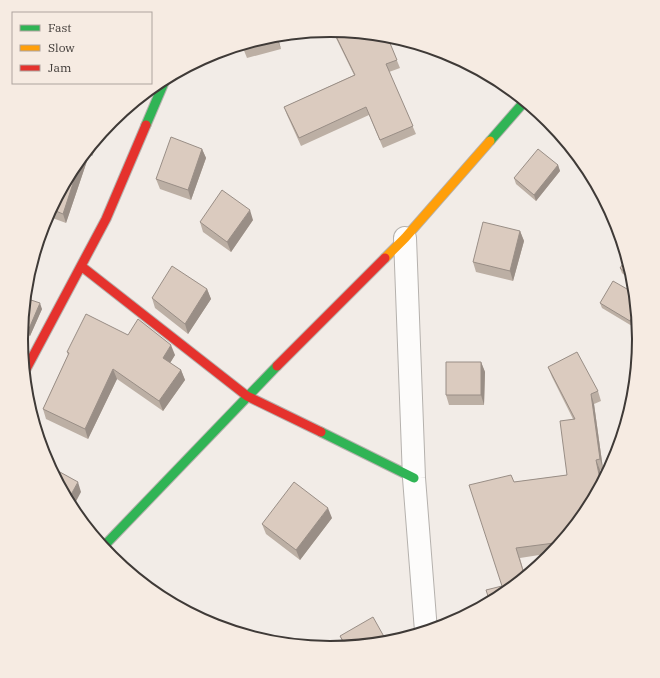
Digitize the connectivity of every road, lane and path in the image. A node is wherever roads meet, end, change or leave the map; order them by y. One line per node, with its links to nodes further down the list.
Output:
1 (162, 88): 4 (street)
2 (521, 105): 3 (street)
3 (405, 238): 6 (street); 7 (street)
4 (81, 266): 5 (street); 6 (street)
5 (29, 363)
6 (247, 396): 7 (street); 8 (street)
7 (414, 478): 9 (street)
8 (107, 543)
9 (426, 625)

